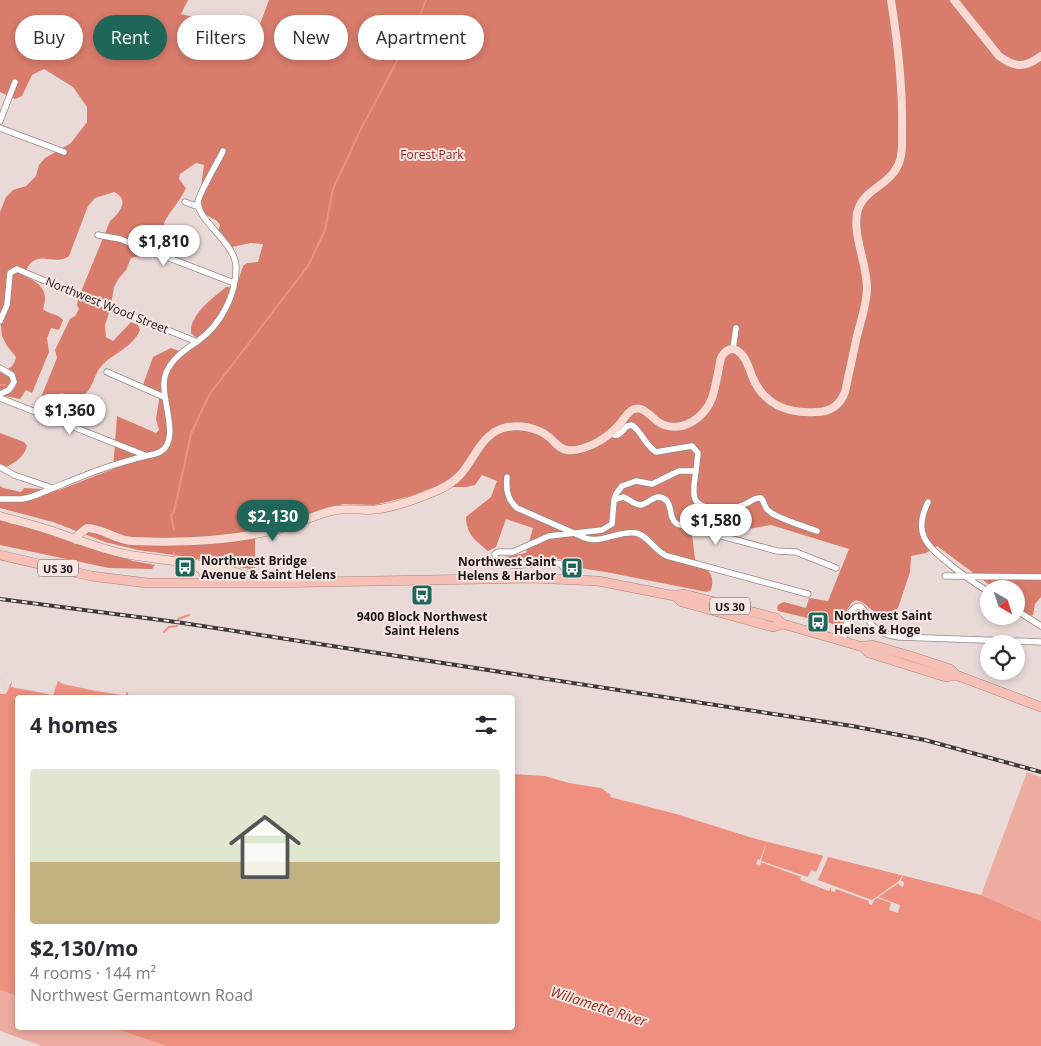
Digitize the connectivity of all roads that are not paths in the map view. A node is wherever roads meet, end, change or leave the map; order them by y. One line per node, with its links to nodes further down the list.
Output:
1 (891, 0): 16 (main road)
2 (954, 0): 3 (main road)
3 (1041, 56)
4 (15, 82): 5 (street)
5 (0, 121)
6 (0, 128): 8 (street)
7 (223, 151): 10 (street)
8 (64, 152)
9 (185, 202): 10 (street)
10 (199, 207): 12 (street)
11 (98, 235): 12 (street)
12 (234, 283): 15 (street)
13 (0, 321): 15 (street, Northwest Wood Street)
14 (736, 328): 16 (street)
15 (197, 342): 20 (street)
16 (733, 349): 22 (main road)
17 (0, 368): 19 (street)
18 (107, 372): 20 (street)
19 (0, 394)
20 (164, 397): 23 (street)
21 (0, 398): 23 (street)
22 (610, 433): 25 (street); 34 (main road)
23 (147, 456): 27 (street)
24 (0, 467): 27 (street)
25 (696, 471): 29 (street); 32 (street)
26 (507, 477): 33 (street)
27 (52, 488): 28 (street)
28 (0, 499)
29 (614, 500): 33 (street); 37 (street)
30 (928, 502): 38 (street)
31 (0, 516): 34 (main road)
32 (817, 531)
33 (573, 532): 41 (street); 45 (street)
34 (76, 540): 36 (main road)
35 (0, 555): 42 (highway, US 30)
36 (195, 564): 42 (main road); 43 (main road)
37 (836, 568)
38 (963, 575): 39 (street); 40 (street); 44 (street)
39 (945, 576)
40 (1041, 577)
41 (566, 579): 43 (highway, US 30); 48 (highway, US 30)
42 (205, 583): 43 (highway, US 30)
43 (265, 583)
44 (980, 586)
45 (808, 594)
46 (1025, 616): 47 (street)
47 (1041, 626)
48 (843, 641): 49 (street); 50 (highway, US 30)
49 (1041, 642)
50 (1041, 707)

